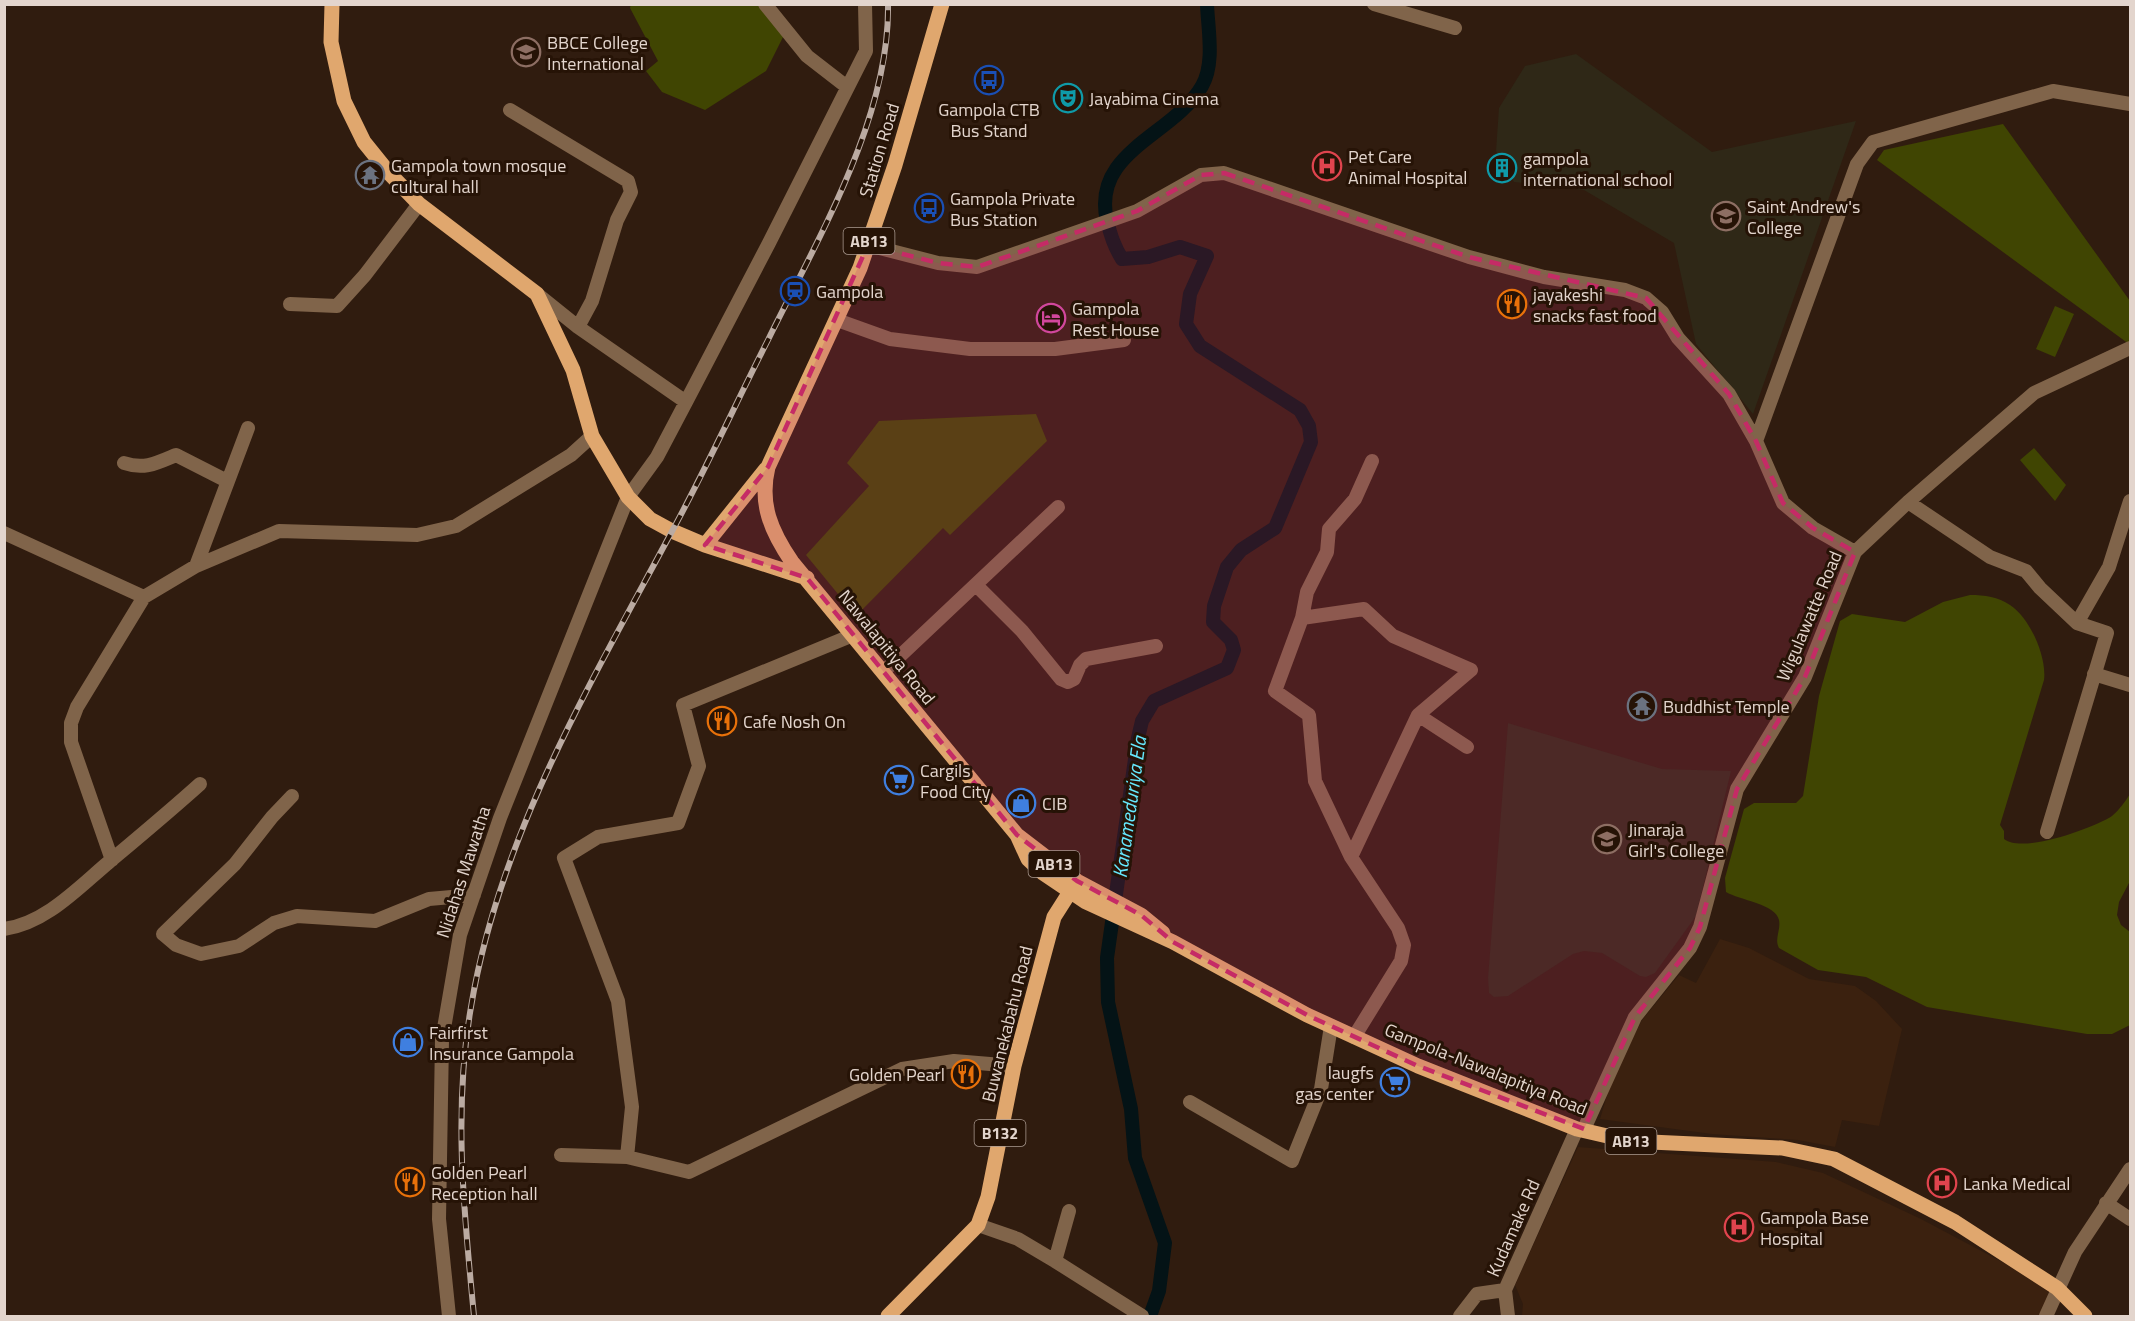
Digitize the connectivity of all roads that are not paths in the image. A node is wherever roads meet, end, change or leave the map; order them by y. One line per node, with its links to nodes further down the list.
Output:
1 (332, 4): 10 (main road)
2 (765, 4): 7 (street)
3 (865, 4): 7 (street, Nidahas Mawatha)
4 (942, 4): 11 (main road, Station Road / AB13)
5 (1374, 4): 6 (street)
6 (1455, 28)
7 (847, 87): 18 (street, Nidahas Mawatha)
8 (2130, 104): 21 (street)
9 (510, 110): 15 (street)
10 (419, 204): 12 (main road); 13 (street)
11 (868, 245): 14 (main road, Station Road / AB13); 21 (street)
12 (537, 294): 15 (street); 20 (main road)
13 (290, 304)
14 (837, 320): 16 (street); 24 (main road, Station Road / AB13)
15 (578, 327): 18 (street)
16 (1124, 340)
17 (2130, 348): 28 (street, Wigulawatte Road)
18 (686, 402): 26 (street, Nidahas Mawatha)
19 (248, 428): 25 (street)
20 (592, 436): 26 (main road); 33 (street)
21 (1756, 441): 32 (street)
22 (1372, 461): 37 (street)
23 (124, 463): 25 (street)
24 (768, 467): 31 (main road); 34 (main road, Nawalapitiya Road / AB13)
25 (227, 481): 33 (street)
26 (628, 497): 31 (main road); 52 (street, Nidahas Mawatha)
27 (2130, 501): 38 (street)
28 (1908, 502): 32 (street, Wigulawatte Road); 38 (street)
29 (1058, 507): 35 (street)
30 (4, 532): 36 (street)
31 (705, 545): 34 (main road)
32 (1855, 552): 59 (street, Wigulawatte Road)
33 (196, 566): 36 (street)
34 (807, 578): 39 (main road, Nawalapitiya Road / AB13)
35 (976, 585): 40 (street); 41 (street)
36 (144, 597): 50 (street)
37 (1302, 618): 44 (street); 49 (street)
38 (2077, 623): 42 (street)
39 (853, 635): 41 (main road, Nawalapitiya Road / AB13); 61 (street)
40 (1155, 646)
41 (884, 672): 51 (main road, Nawalapitiya Road / AB13)
42 (2094, 674): 43 (street); 48 (street)
43 (2130, 685)
44 (1418, 716): 45 (street); 49 (street)
45 (1467, 747)
46 (200, 784): 50 (street)
47 (292, 796): 52 (street)
48 (2047, 832)
49 (1351, 857): 56 (street)
50 (112, 860): 53 (street)
51 (1067, 883): 54 (main road, Nawalapitiya Road / AB13); 57 (main road, Buwanekabahu Road / B132)
52 (474, 896): 70 (street, Nidahas Mawatha)
53 (4, 929)
54 (1173, 942): 55 (main road, Gampola-Nawalapitiya Road / AB13)
55 (1331, 1026): 56 (main road, Gampola-Nawalapitiya Road / AB13); 58 (street)
56 (1354, 1037): 59 (main road, Gampola-Nawalapitiya Road / AB13)
57 (1014, 1066): 61 (street); 66 (main road, Buwanekabahu Road / B132)
58 (1190, 1102)
59 (1580, 1129): 68 (main road, Gampola-Nawalapitiya Road / AB13); 69 (street, Kudamake Rd)
60 (561, 1155): 61 (street)
61 (627, 1157)
62 (2130, 1168): 63 (street)
63 (2106, 1203): 65 (street); 68 (street)
64 (1069, 1210): 67 (street)
65 (2130, 1219)
66 (978, 1225): 67 (street); 71 (main road, Buwanekabahu Road / B132)
67 (1055, 1262): 72 (street)
68 (2057, 1288): 75 (street); 76 (main road, Gampola-Nawalapitiya Road / AB13)
69 (1504, 1290): 73 (street, Kudamake Rd); 74 (street)
70 (448, 1317)
71 (888, 1317)
72 (1142, 1317)
73 (1460, 1317)
74 (1508, 1317)
75 (2046, 1317)
76 (2085, 1317)

